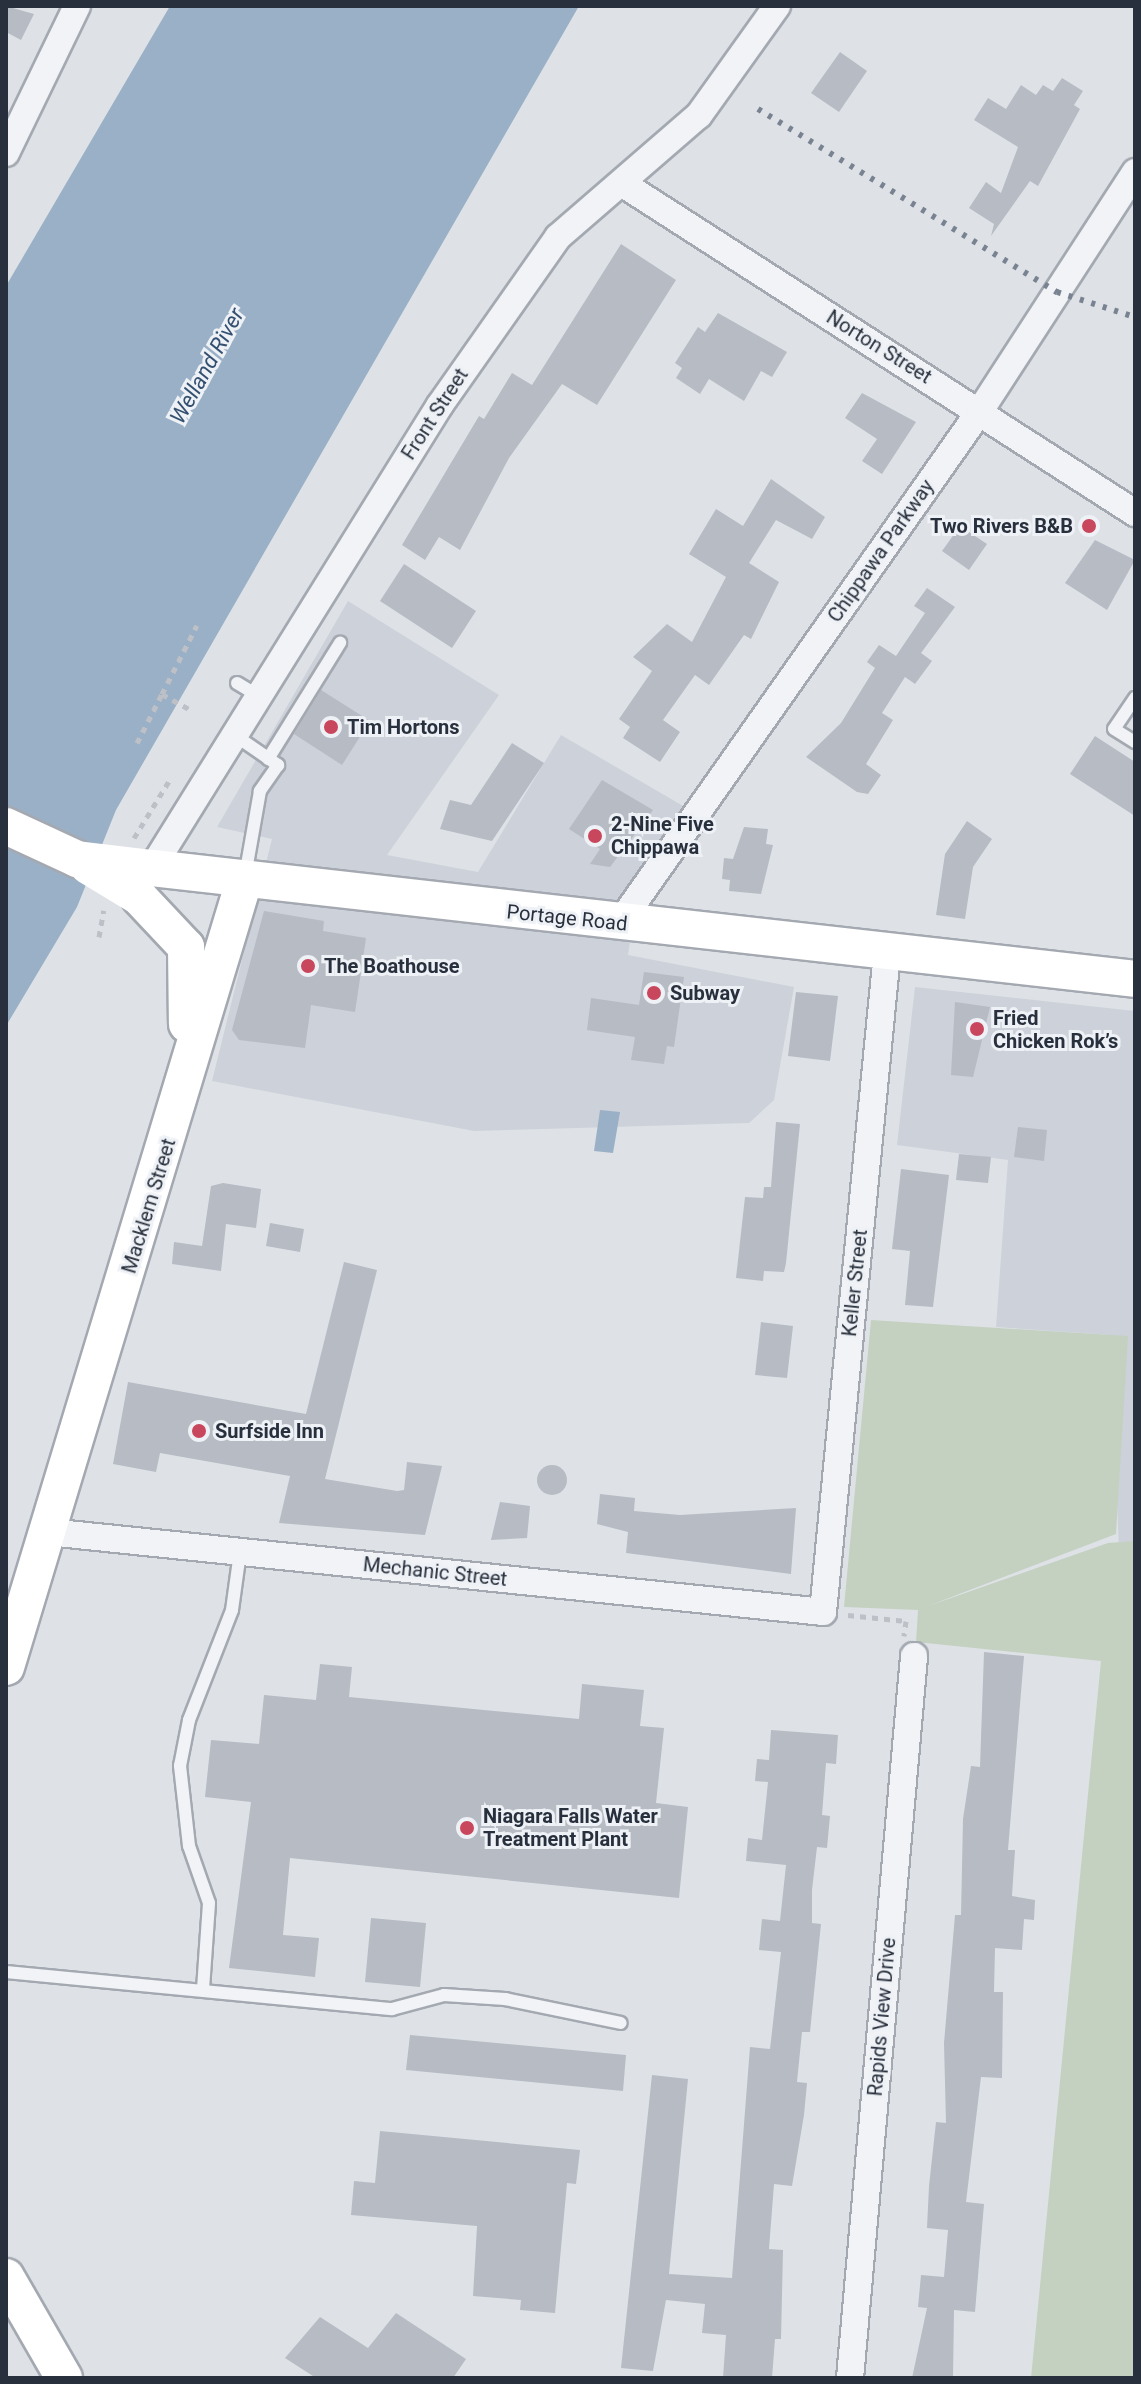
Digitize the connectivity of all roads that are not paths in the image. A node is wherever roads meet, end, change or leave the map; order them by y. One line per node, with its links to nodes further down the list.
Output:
1 (77, 6): 3 (street)
2 (777, 6): 5 (street, Front Street)
3 (6, 153)
4 (1135, 172): 6 (street, Chippawa Parkway)
5 (623, 184): 6 (street, Norton Street); 10 (street, Front Street)
6 (980, 411): 7 (street, Norton Street); 16 (street, Chippawa Parkway)
7 (1135, 513)
8 (340, 643): 12 (lane)
9 (1135, 698): 11 (lane)
10 (233, 734): 12 (lane); 15 (street, Front Street)
11 (1135, 742)
12 (268, 759): 14 (lane)
13 (6, 826): 15 (main road, Portage Road, bridge)
14 (245, 878): 15 (main road, Portage Road); 16 (main road, Portage Road); 19 (main road, Macklem Street)
15 (146, 883): 19 (main road)
16 (619, 924): 17 (main road, Portage Road)
17 (887, 953): 18 (main road, Portage Road); 22 (street, Keller Street)
18 (1135, 979)
19 (176, 1119): 20 (main road, Macklem Street)
20 (48, 1532): 21 (street, Mechanic Street); 24 (main road, Macklem Street)
21 (240, 1552): 22 (street, Mechanic Street); 26 (lane)
22 (823, 1612)
23 (914, 1656): 30 (street, Rapids View Drive)
24 (6, 1667)
25 (6, 1972): 26 (lane)
26 (203, 1989): 27 (lane)
27 (621, 2023)
28 (6, 2277): 29 (main road)
29 (64, 2378)
30 (850, 2378)

